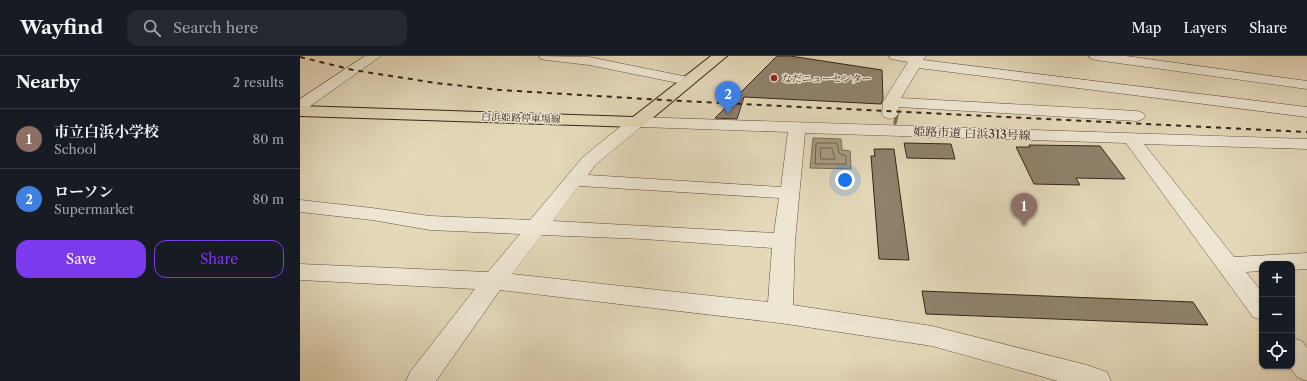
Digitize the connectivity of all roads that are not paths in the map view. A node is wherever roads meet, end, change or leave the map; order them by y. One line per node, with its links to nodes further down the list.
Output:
1 (374, 56): 13 (street)
2 (546, 56): 8 (street)
3 (720, 56): 8 (main road)
4 (896, 56): 7 (street)
5 (1096, 56): 6 (street)
6 (1121, 58): 9 (street); 11 (street)
7 (917, 60): 11 (street); 12 (street)
8 (688, 81): 17 (main road)
9 (1282, 81): 10 (street); 15 (street)
10 (1307, 85)
11 (1126, 90): 15 (street); 16 (street)
12 (891, 102): 16 (street); 19 (street)
13 (300, 106)
14 (300, 111): 17 (main road, 白浜姫路停車場線)
15 (1305, 112)
16 (1137, 116): 21 (street)
17 (638, 122): 18 (street, 姫路市道 白浜313号線); 23 (street)
18 (797, 128): 19 (street, 姫路市道 白浜313号線); 24 (street)
19 (890, 131): 20 (street, 姫路市道 白浜313号線)
20 (1130, 137): 21 (street, 姫路市道 白浜313号線); 29 (street)
21 (1157, 138): 22 (street, 姫路市道 白浜313号線)
22 (1307, 144)
23 (574, 180): 24 (street); 26 (street)
24 (788, 193): 27 (street)
25 (300, 206): 26 (street)
26 (536, 228): 27 (street); 31 (street)
27 (784, 241): 33 (street)
28 (1307, 261): 29 (street)
29 (1227, 265): 32 (street)
30 (300, 272): 31 (street)
31 (494, 281): 33 (street); 36 (street)
32 (1259, 306)
33 (780, 313): 37 (street)
34 (1295, 353): 35 (street)
35 (1307, 369)
36 (420, 381)
37 (1097, 381)

